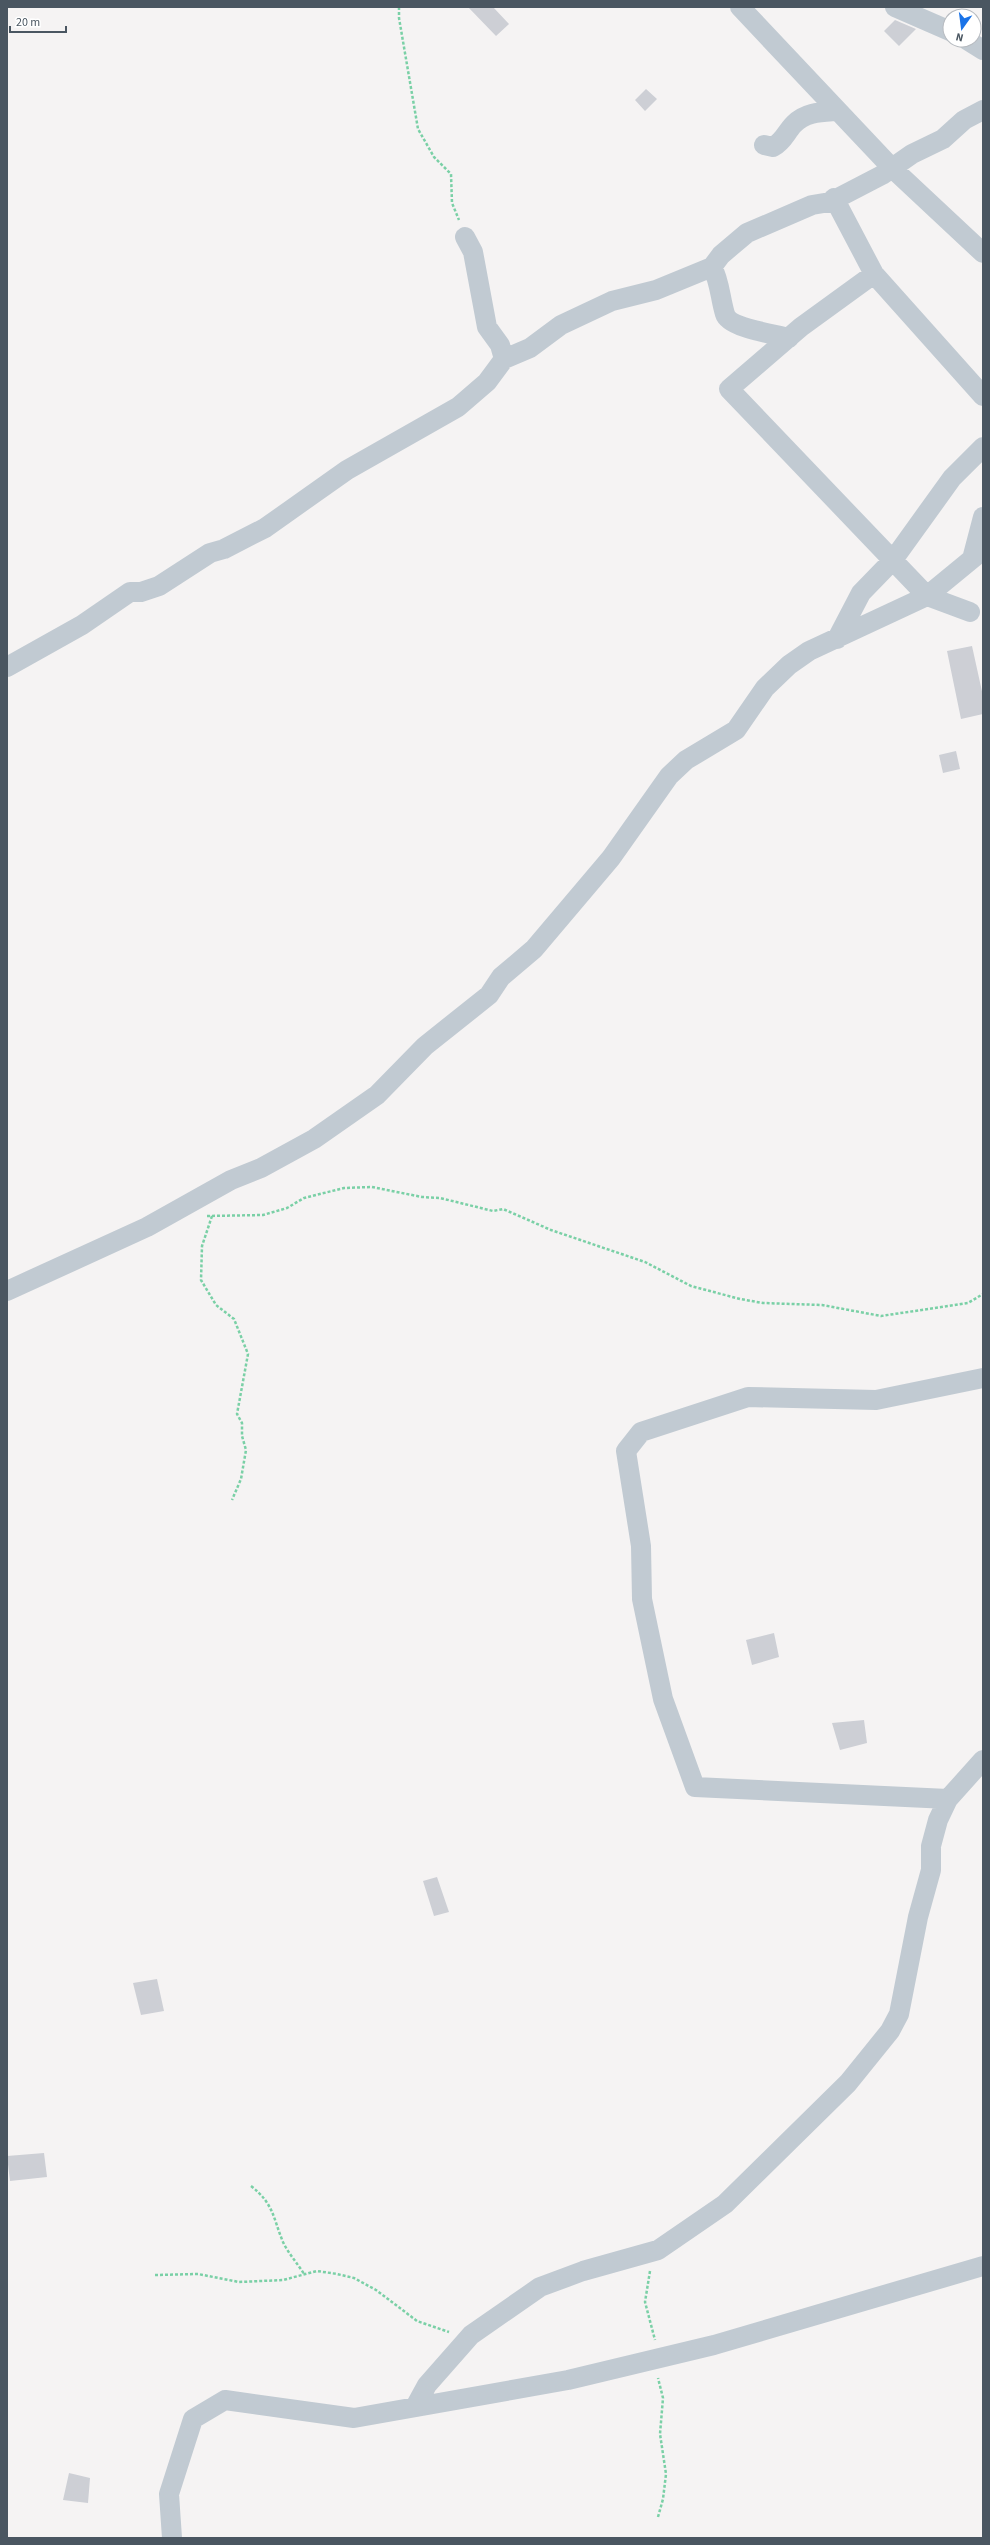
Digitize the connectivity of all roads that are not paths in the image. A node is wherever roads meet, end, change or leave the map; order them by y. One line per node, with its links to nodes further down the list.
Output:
1 (740, 7): 5 (street)
2 (895, 7): 3 (street)
3 (942, 28)
4 (983, 110): 7 (street)
5 (836, 111): 6 (street); 7 (street)
6 (764, 145)
7 (891, 167): 8 (street); 10 (street)
8 (834, 198): 11 (street); 12 (street)
9 (465, 237): 14 (street)
10 (983, 253)
11 (712, 266): 13 (street); 14 (street)
12 (874, 274): 13 (street); 15 (street)
13 (789, 338): 19 (street)
14 (504, 359): 23 (street)
15 (983, 396)
16 (983, 447): 19 (street)
17 (983, 516): 18 (street)
18 (977, 555): 20 (street)
19 (893, 560): 20 (street); 22 (street)
20 (928, 596): 21 (street); 22 (street)
21 (970, 612)
22 (836, 639): 24 (street)
23 (7, 667)
24 (7, 1291)
25 (983, 1378): 27 (street)
26 (983, 1760): 27 (street)
27 (948, 1799): 29 (street)
28 (983, 2266): 29 (street)
29 (415, 2407): 30 (street)
30 (172, 2538)

